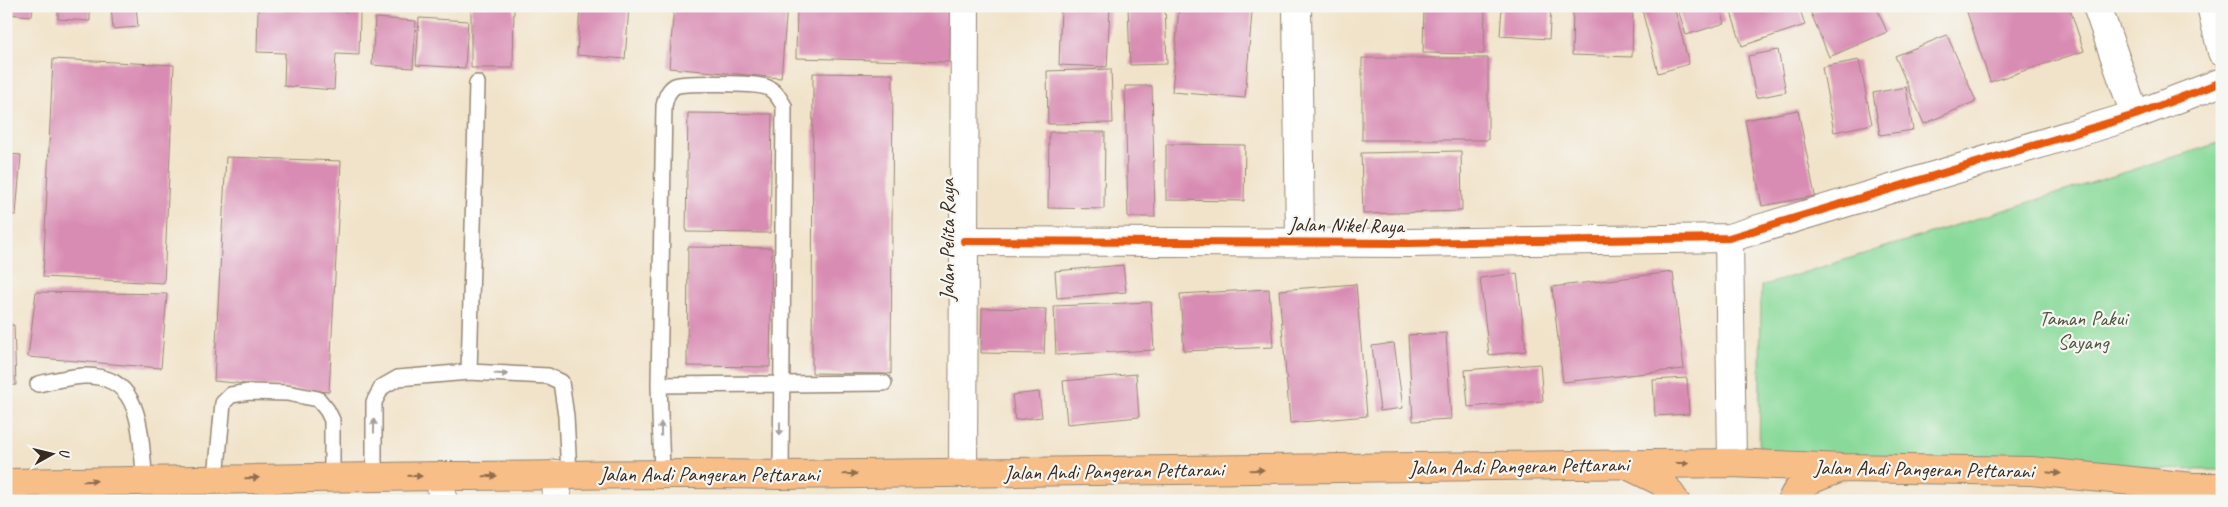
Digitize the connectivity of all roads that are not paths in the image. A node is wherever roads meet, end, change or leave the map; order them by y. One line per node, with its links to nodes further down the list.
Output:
1 (965, 6): 10 (street, Jalan Pelita Raya)
2 (1297, 6): 11 (street)
3 (2097, 6): 8 (street)
4 (2211, 6): 5 (street)
5 (2222, 52)
6 (2222, 82): 8 (street, Jalan Nikel Raya)
7 (477, 83): 12 (lane)
8 (2135, 115): 9 (street, Jalan Nikel Raya)
9 (1729, 238): 11 (street, Jalan Nikel Raya); 17 (street)
10 (964, 241): 11 (street, Jalan Nikel Raya); 21 (street, Jalan Pelita Raya)
11 (1300, 242)
12 (469, 372): 22 (lane, one-way to 12); 28 (lane, one-way to 28)
13 (782, 383): 14 (lane); 16 (lane); 16 (lane); 23 (lane, one-way to 23)
14 (884, 383)
15 (38, 384): 26 (lane)
16 (659, 385): 20 (lane, one-way to 16)
17 (1732, 463): 18 (highway, Jalan Andi Pangeran Pettarani, one-way to 17); 19 (highway, Jalan Andi Pangeran Pettarani)
18 (1623, 464): 21 (highway, Jalan Andi Pangeran Pettarani, one-way to 18); 31 (highway)
19 (1842, 468): 29 (highway, Jalan Andi Pangeran Pettarani, one-way to 29); 32 (highway)
20 (662, 472): 23 (highway, Jalan Andi Pangeran Pettarani); 28 (highway, Jalan Andi Pangeran Pettarani)
21 (964, 473): 23 (highway, Jalan Andi Pangeran Pettarani, one-way to 21)
22 (374, 475): 24 (highway, Jalan Andi Pangeran Pettarani); 30 (highway, Jalan Andi Pangeran Pettarani, one-way to 30)
23 (780, 475)
24 (332, 476): 25 (highway, Jalan Andi Pangeran Pettarani, one-way to 24); 25 (lane)
25 (216, 478): 26 (highway, Jalan Andi Pangeran Pettarani)
26 (145, 480): 27 (highway, Jalan Andi Pangeran Pettarani, one-way to 26)
27 (6, 483)
28 (561, 483): 30 (highway, Jalan Andi Pangeran Pettarani, one-way to 28)
29 (2222, 487)
30 (442, 489)
31 (1675, 501)
32 (1792, 501)

